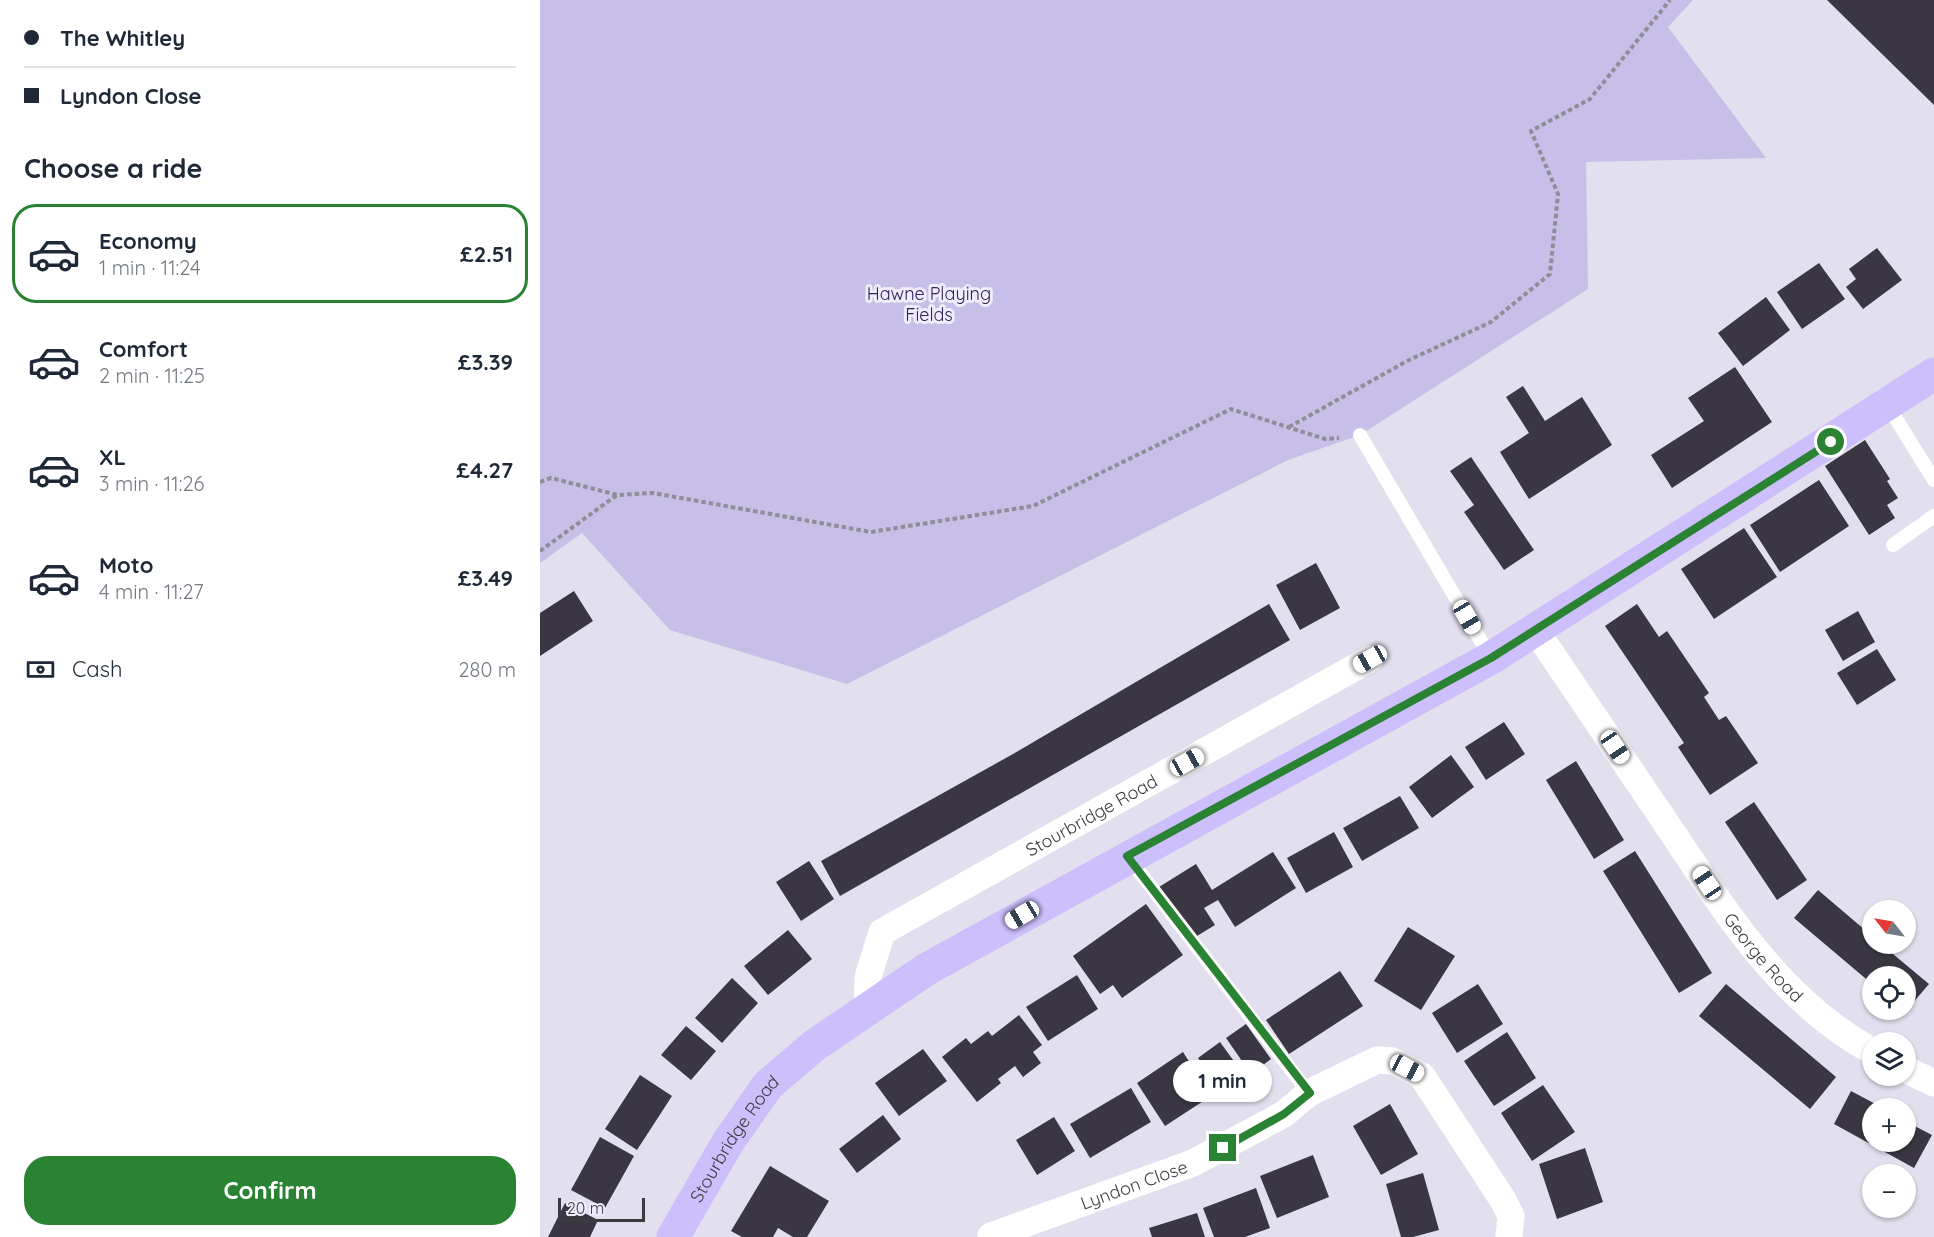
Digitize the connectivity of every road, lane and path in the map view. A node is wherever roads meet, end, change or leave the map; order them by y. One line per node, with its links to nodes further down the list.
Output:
1 (1670, 0): 4 (path)
2 (1934, 374): 3 (highway, Stourbridge Road)
3 (1888, 406): 6 (lane); 12 (highway, Stourbridge Road)
4 (1288, 427): 5 (path); 8 (path)
5 (1360, 435): 13 (lane)
6 (1934, 480)
7 (540, 482): 8 (path)
8 (618, 495): 11 (path)
9 (1934, 516): 10 (lane)
10 (1893, 545)
11 (540, 551)
12 (1536, 630): 13 (highway, Stourbridge Road); 17 (street, George Road)
13 (1491, 658): 15 (highway, Stourbridge Road)
14 (1370, 659): 16 (street, Stourbridge Road)
15 (1127, 856): 16 (highway, Stourbridge Road); 20 (lane)
16 (867, 1010): 22 (highway, Stourbridge Road)
17 (1862, 1046)
18 (1916, 1074): 19 (street)
19 (1934, 1083)
20 (1310, 1093): 21 (street, Lyndon Close); 23 (street, Lyndon Close)
21 (991, 1236)
22 (673, 1237)
23 (1509, 1237)

